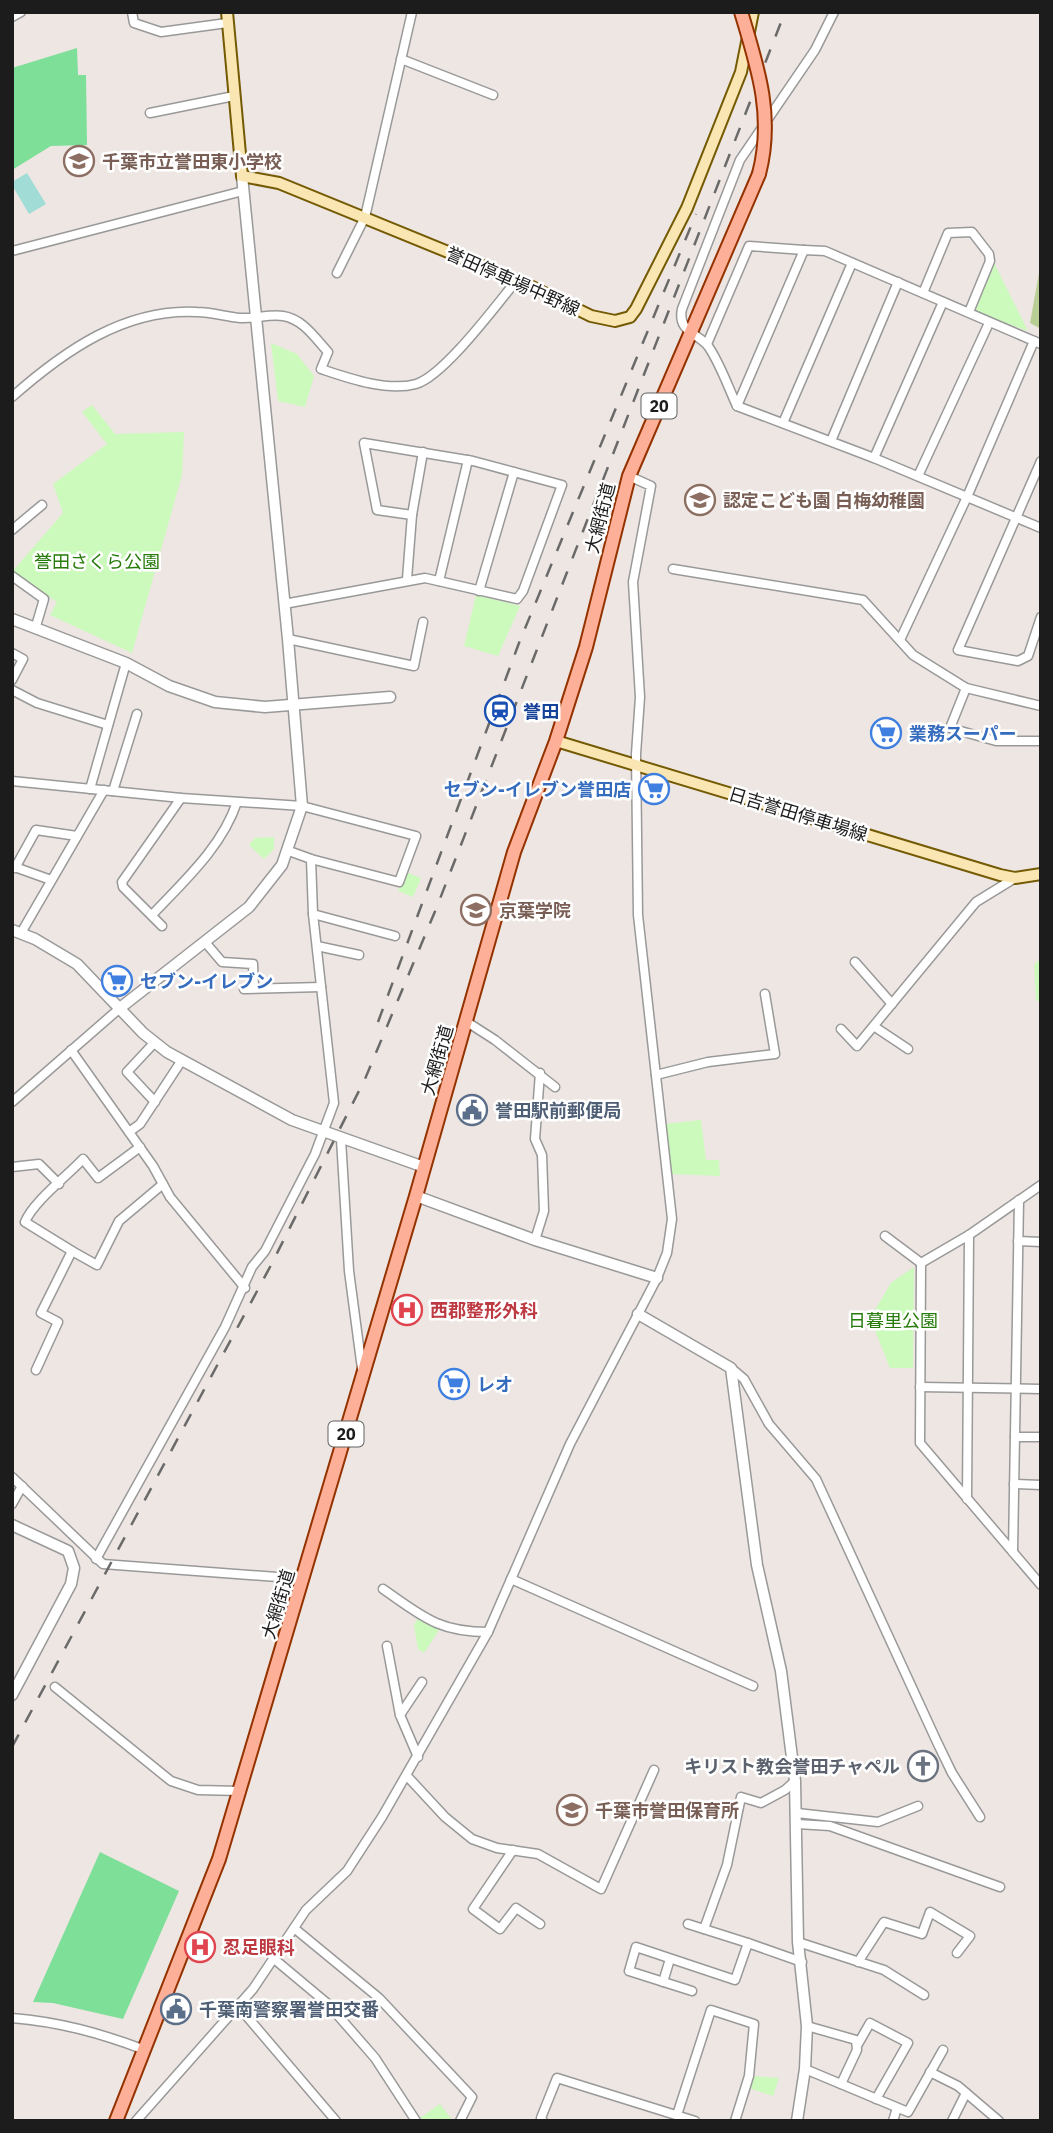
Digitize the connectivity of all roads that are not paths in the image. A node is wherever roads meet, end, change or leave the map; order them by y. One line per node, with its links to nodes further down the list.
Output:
1 (21, 12): 7 (street)
2 (132, 12): 8 (street)
3 (412, 12): 9 (street)
4 (741, 12): 27 (main road, 大網街道 / 20, bridge)
5 (753, 12): 20 (main road, 誉田停車場中野線)
6 (835, 12): 27 (street)
7 (12, 17)
8 (227, 18): 11 (main road)
9 (401, 59): 10 (street); 15 (street)
10 (493, 95)
11 (234, 96): 12 (street); 13 (main road)
12 (150, 113)
13 (242, 176): 14 (street); 15 (main road, 誉田停車場中野線)
14 (243, 191): 17 (street); 25 (street)
15 (365, 217): 19 (street); 20 (main road, 誉田停車場中野線)
16 (804, 250): 18 (street); 29 (street); 31 (street)
17 (12, 251)
18 (852, 263): 21 (street); 32 (street)
19 (337, 272)
20 (517, 280): 25 (street)
21 (898, 282): 22 (street); 33 (street)
22 (923, 293): 23 (street); 24 (street)
23 (943, 302): 24 (street); 35 (street)
24 (969, 312): 26 (street)
25 (255, 318): 30 (street); 52 (street)
26 (989, 323): 28 (street); 40 (street)
27 (690, 335): 29 (street); 39 (main road, 大網街道 / 20)
28 (1037, 342): 41 (street)
29 (707, 344): 31 (street)
30 (12, 397)
31 (737, 406): 32 (street)
32 (783, 423): 33 (street)
33 (831, 441): 35 (street)
34 (423, 452): 36 (street); 43 (street); 43 (street)
35 (874, 457): 40 (street)
36 (468, 460): 38 (street); 50 (street)
37 (1041, 461): 44 (street)
38 (514, 472): 51 (street); 51 (street)
39 (628, 476): 69 (main road, 大網街道 / 20); 71 (street)
40 (918, 476): 41 (street)
41 (967, 498): 44 (street); 58 (street)
42 (42, 505): 46 (street)
43 (412, 515): 49 (street)
44 (1016, 517): 45 (street); 53 (street)
45 (1041, 528)
46 (12, 530)
47 (673, 569): 58 (street)
48 (12, 576): 56 (street)
49 (407, 579): 50 (street); 52 (street)
50 (439, 581): 51 (street)
51 (479, 592)
52 (284, 604): 57 (street)
53 (1041, 617)
54 (12, 619): 56 (street)
55 (423, 622): 57 (street)
56 (36, 626): 60 (street)
57 (289, 639): 65 (street)
58 (900, 640): 62 (street)
59 (12, 653): 61 (street)
60 (126, 663): 65 (street); 68 (street)
61 (12, 680)
62 (966, 688): 66 (street); 70 (street)
63 (12, 690): 68 (street)
64 (390, 697): 65 (street)
65 (293, 705): 77 (street)
66 (1041, 706)
67 (137, 714): 74 (street)
68 (108, 725): 73 (street)
69 (556, 741): 71 (main road, 日吉誉田停車場線); 100 (main road, 大網街道 / 20)
70 (1041, 741)
71 (636, 766): 83 (main road, 日吉誉田停車場線); 108 (street)
72 (12, 781): 73 (street)
73 (90, 789): 74 (street)
74 (109, 790): 75 (street); 78 (street)
75 (181, 798): 76 (street); 86 (street)
76 (237, 802): 77 (street); 86 (street)
77 (302, 806): 79 (street); 80 (street)
78 (77, 836): 81 (street); 84 (street)
79 (289, 852): 80 (street); 90 (street)
80 (311, 859): 85 (street)
81 (14, 867): 84 (street)
82 (1041, 874): 83 (main road, 日吉誉田停車場線)
83 (1015, 878): 98 (street)
84 (51, 880): 88 (street)
85 (313, 914): 89 (street); 91 (street)
86 (152, 915): 87 (street)
87 (162, 926)
88 (16, 932): 99 (street)
89 (395, 936)
90 (205, 943): 95 (street); 99 (street)
91 (317, 946): 92 (street); 94 (street)
92 (359, 956)
93 (855, 962): 98 (street)
94 (321, 987): 95 (street); 113 (street)
95 (254, 988): 96 (street)
96 (244, 989)
97 (765, 994): 108 (street)
98 (892, 1004): 101 (street)
99 (120, 1008): 103 (street); 105 (street)
100 (467, 1022): 107 (street); 117 (main road, 大網街道 / 20)
101 (875, 1027): 102 (street); 104 (street)
102 (841, 1029)
103 (156, 1042): 106 (street); 111 (street)
104 (908, 1049)
105 (71, 1050): 110 (street); 112 (street)
106 (183, 1060): 111 (street); 113 (street)
107 (540, 1073): 109 (street); 125 (street)
108 (656, 1074): 130 (street)
109 (555, 1087)
110 (12, 1102)
111 (155, 1102): 112 (street)
112 (129, 1132): 115 (street)
113 (322, 1132): 114 (street); 131 (street)
114 (341, 1139): 117 (street); 135 (street)
115 (139, 1147): 118 (street); 119 (street)
116 (12, 1167): 118 (street)
117 (424, 1167): 121 (main road, 大網街道 / 20)
118 (59, 1184): 128 (street)
119 (163, 1184): 128 (street); 131 (street)
120 (1041, 1185): 122 (street)
121 (416, 1196): 125 (street); 135 (main road, 大網街道 / 20)
122 (1019, 1200): 123 (street); 126 (street)
123 (969, 1235): 129 (street); 137 (street)
124 (885, 1236): 129 (street)
125 (535, 1240): 130 (street)
126 (1018, 1241): 127 (street); 138 (street)
127 (1041, 1242)
128 (72, 1251): 134 (street)
129 (921, 1263): 136 (street)
130 (657, 1278): 132 (street)
131 (244, 1288): 150 (street)
132 (638, 1314): 133 (street); 151 (street)
133 (731, 1368): 165 (street); 168 (street)
134 (36, 1370)
135 (362, 1374): 152 (main road, 大網街道 / 20)
136 (920, 1387): 137 (street); 146 (street)
137 (968, 1388): 138 (street); 146 (street)
138 (1016, 1388): 139 (street); 140 (street)
139 (1041, 1389)
140 (1015, 1437): 141 (street); 143 (street)
141 (1041, 1437)
142 (12, 1477): 145 (street)
143 (1014, 1484): 144 (street); 149 (street)
144 (1041, 1485)
145 (22, 1486): 147 (street); 150 (street)
146 (967, 1499): 149 (street)
147 (12, 1504)
148 (12, 1525): 160 (street)
149 (1013, 1552): 153 (street)
150 (96, 1559): 152 (street)
151 (512, 1579): 155 (street); 158 (street)
152 (304, 1580): 166 (main road, 大網街道 / 20)
153 (1041, 1585)
154 (383, 1589): 155 (street)
155 (488, 1632): 162 (street)
156 (387, 1646): 161 (street)
157 (422, 1682): 161 (street)
158 (753, 1686)
159 (55, 1687): 166 (street)
160 (12, 1695)
161 (400, 1715): 162 (street)
162 (418, 1757): 164 (street)
163 (653, 1770): 170 (street)
164 (407, 1776): 170 (street); 174 (street)
165 (795, 1781): 169 (street); 175 (street)
166 (241, 1791): 190 (main road, 大網街道 / 20)
167 (918, 1806): 169 (street)
168 (980, 1817)
169 (797, 1818): 171 (street); 176 (street)
170 (513, 1850): 172 (street)
171 (1000, 1887)
172 (540, 1924)
173 (688, 1924): 175 (street)
174 (294, 1928): 179 (street); 203 (street)
175 (704, 1929): 177 (street)
176 (798, 1942): 181 (street); 182 (street)
177 (748, 1943): 180 (street); 181 (street)
178 (957, 1953): 182 (street)
179 (273, 1958): 186 (street); 202 (street)
180 (670, 1959): 183 (street); 183 (street)
181 (802, 1962): 188 (street)
182 (858, 1962): 185 (street)
183 (663, 1982): 184 (street)
184 (692, 1991)
185 (923, 1995)
186 (238, 2006): 200 (street); 201 (street)
187 (12, 2018): 190 (street)
188 (807, 2026): 189 (street); 192 (street)
189 (858, 2044): 194 (street); 196 (street)
190 (145, 2050): 199 (main road, 大網街道 / 20)
191 (943, 2050): 193 (street)
192 (805, 2069): 194 (street); 207 (street)
193 (930, 2072): 195 (street); 197 (street)
194 (841, 2084): 196 (street)
195 (966, 2093): 209 (street); 210 (street)
196 (876, 2099): 197 (street)
197 (897, 2108): 208 (street)
198 (677, 2115): 204 (street); 205 (street); 206 (street)
199 (116, 2121)
200 (136, 2121)
201 (336, 2121)
202 (416, 2121)
203 (460, 2121)
204 (543, 2121)
205 (695, 2121)
206 (735, 2121)
207 (797, 2121)
208 (893, 2121)
209 (952, 2121)
210 (999, 2121)

